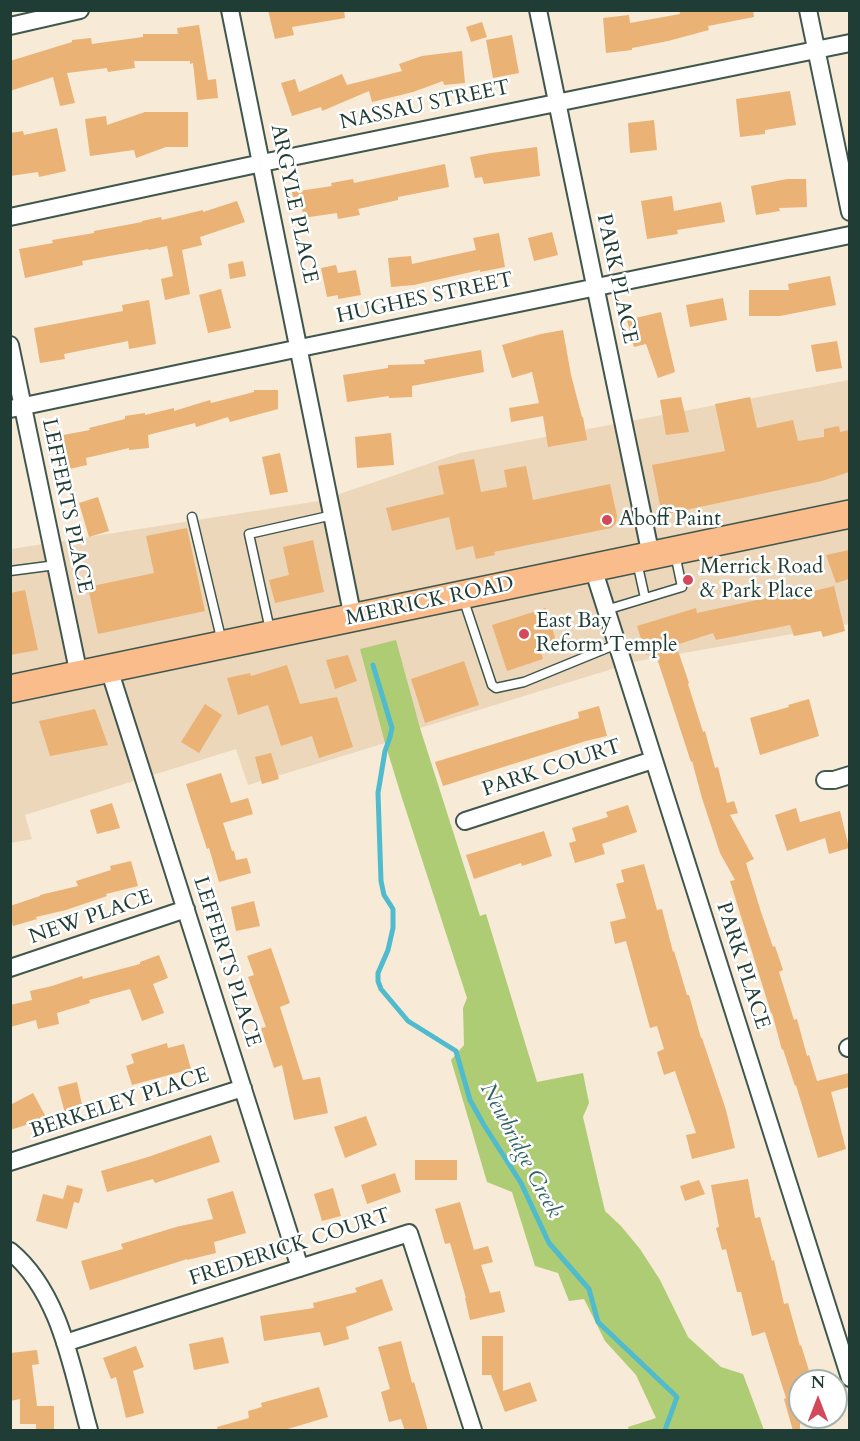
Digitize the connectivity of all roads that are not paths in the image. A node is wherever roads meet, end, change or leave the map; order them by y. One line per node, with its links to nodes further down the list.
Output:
1 (80, 10): 5 (street)
2 (230, 10): 9 (street, ARGYLE PLACE)
3 (538, 10): 8 (street, PARK PLACE)
4 (808, 10): 7 (street)
5 (10, 26)
6 (849, 43): 7 (street, NASSAU STREET)
7 (816, 50): 8 (street, NASSAU STREET); 10 (street)
8 (557, 102): 9 (street, NASSAU STREET); 13 (street, PARK PLACE)
9 (262, 163): 11 (street, NASSAU STREET); 15 (street, ARGYLE PLACE)
10 (849, 212)
11 (10, 217)
12 (849, 235): 13 (street, HUGHES STREET)
13 (595, 287): 15 (street, HUGHES STREET); 20 (street, PARK PLACE)
14 (10, 345): 16 (street, LEFFERTS PLACE)
15 (300, 348): 16 (street, HUGHES STREET); 18 (street, ARGYLE PLACE)
16 (17, 408): 21 (street, LEFFERTS PLACE)
17 (849, 514): 20 (main road, MERRICK ROAD)
18 (333, 515): 27 (street, ARGYLE PLACE); 28 (lane)
19 (192, 517): 30 (lane)
20 (654, 555): 22 (main road, MERRICK ROAD); 25 (lane); 25 (lane)
21 (56, 565): 23 (lane); 32 (street, LEFFERTS PLACE)
22 (593, 568): 24 (main road, MERRICK ROAD); 26 (street, PARK PLACE)
23 (10, 571)
24 (462, 595): 27 (main road, MERRICK ROAD); 29 (lane)
25 (645, 598): 26 (lane)
26 (606, 610): 29 (street, PARK PLACE)
27 (353, 618): 28 (main road, MERRICK ROAD)
28 (272, 635): 30 (main road, MERRICK ROAD)
29 (617, 644): 34 (street, PARK PLACE)
30 (223, 645): 31 (main road, MERRICK ROAD)
31 (109, 669): 32 (main road, MERRICK ROAD); 38 (street, LEFFERTS PLACE)
32 (78, 675): 33 (main road, MERRICK ROAD)
33 (10, 689)
34 (653, 760): 37 (street, PARK COURT); 45 (street, PARK PLACE)
35 (849, 775): 36 (street)
36 (825, 780)
37 (465, 821)
38 (186, 909): 39 (street, NEW PLACE); 40 (street, LEFFERTS PLACE)
39 (10, 968)
40 (243, 1088): 41 (street, BERKELEY PLACE); 43 (street, LEFFERTS PLACE)
41 (10, 1162)
42 (10, 1251): 44 (street)
43 (300, 1268): 44 (street, FREDERICK COURT); 47 (street, FREDERICK COURT)
44 (65, 1343): 46 (street)
45 (849, 1378)
46 (89, 1431)
47 (473, 1431)

